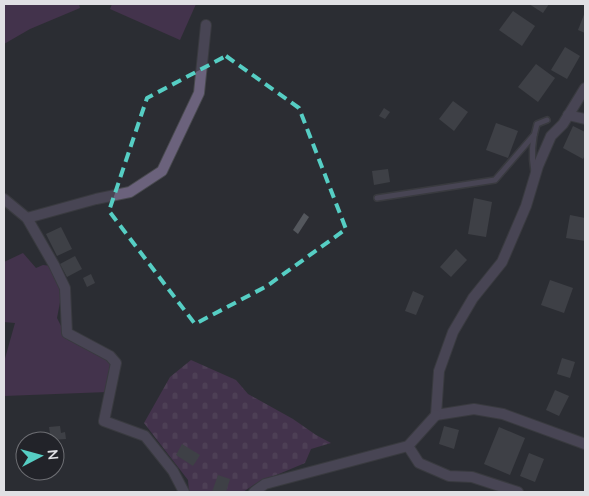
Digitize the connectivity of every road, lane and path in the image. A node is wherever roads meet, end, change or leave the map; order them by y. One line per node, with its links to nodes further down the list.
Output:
1 (206, 25): 10 (street)
2 (585, 88): 3 (street)
3 (568, 115): 4 (street); 7 (street)
4 (585, 119)
5 (546, 120): 6 (lane)
6 (534, 136): 7 (lane); 8 (lane)
7 (535, 177): 11 (street)
8 (377, 198)
9 (4, 199): 10 (street)
10 (26, 218): 14 (street)
11 (436, 414): 12 (street); 13 (street)
12 (585, 444)
13 (408, 446): 15 (street); 16 (street)
14 (184, 492)
15 (254, 492)
16 (518, 492)

